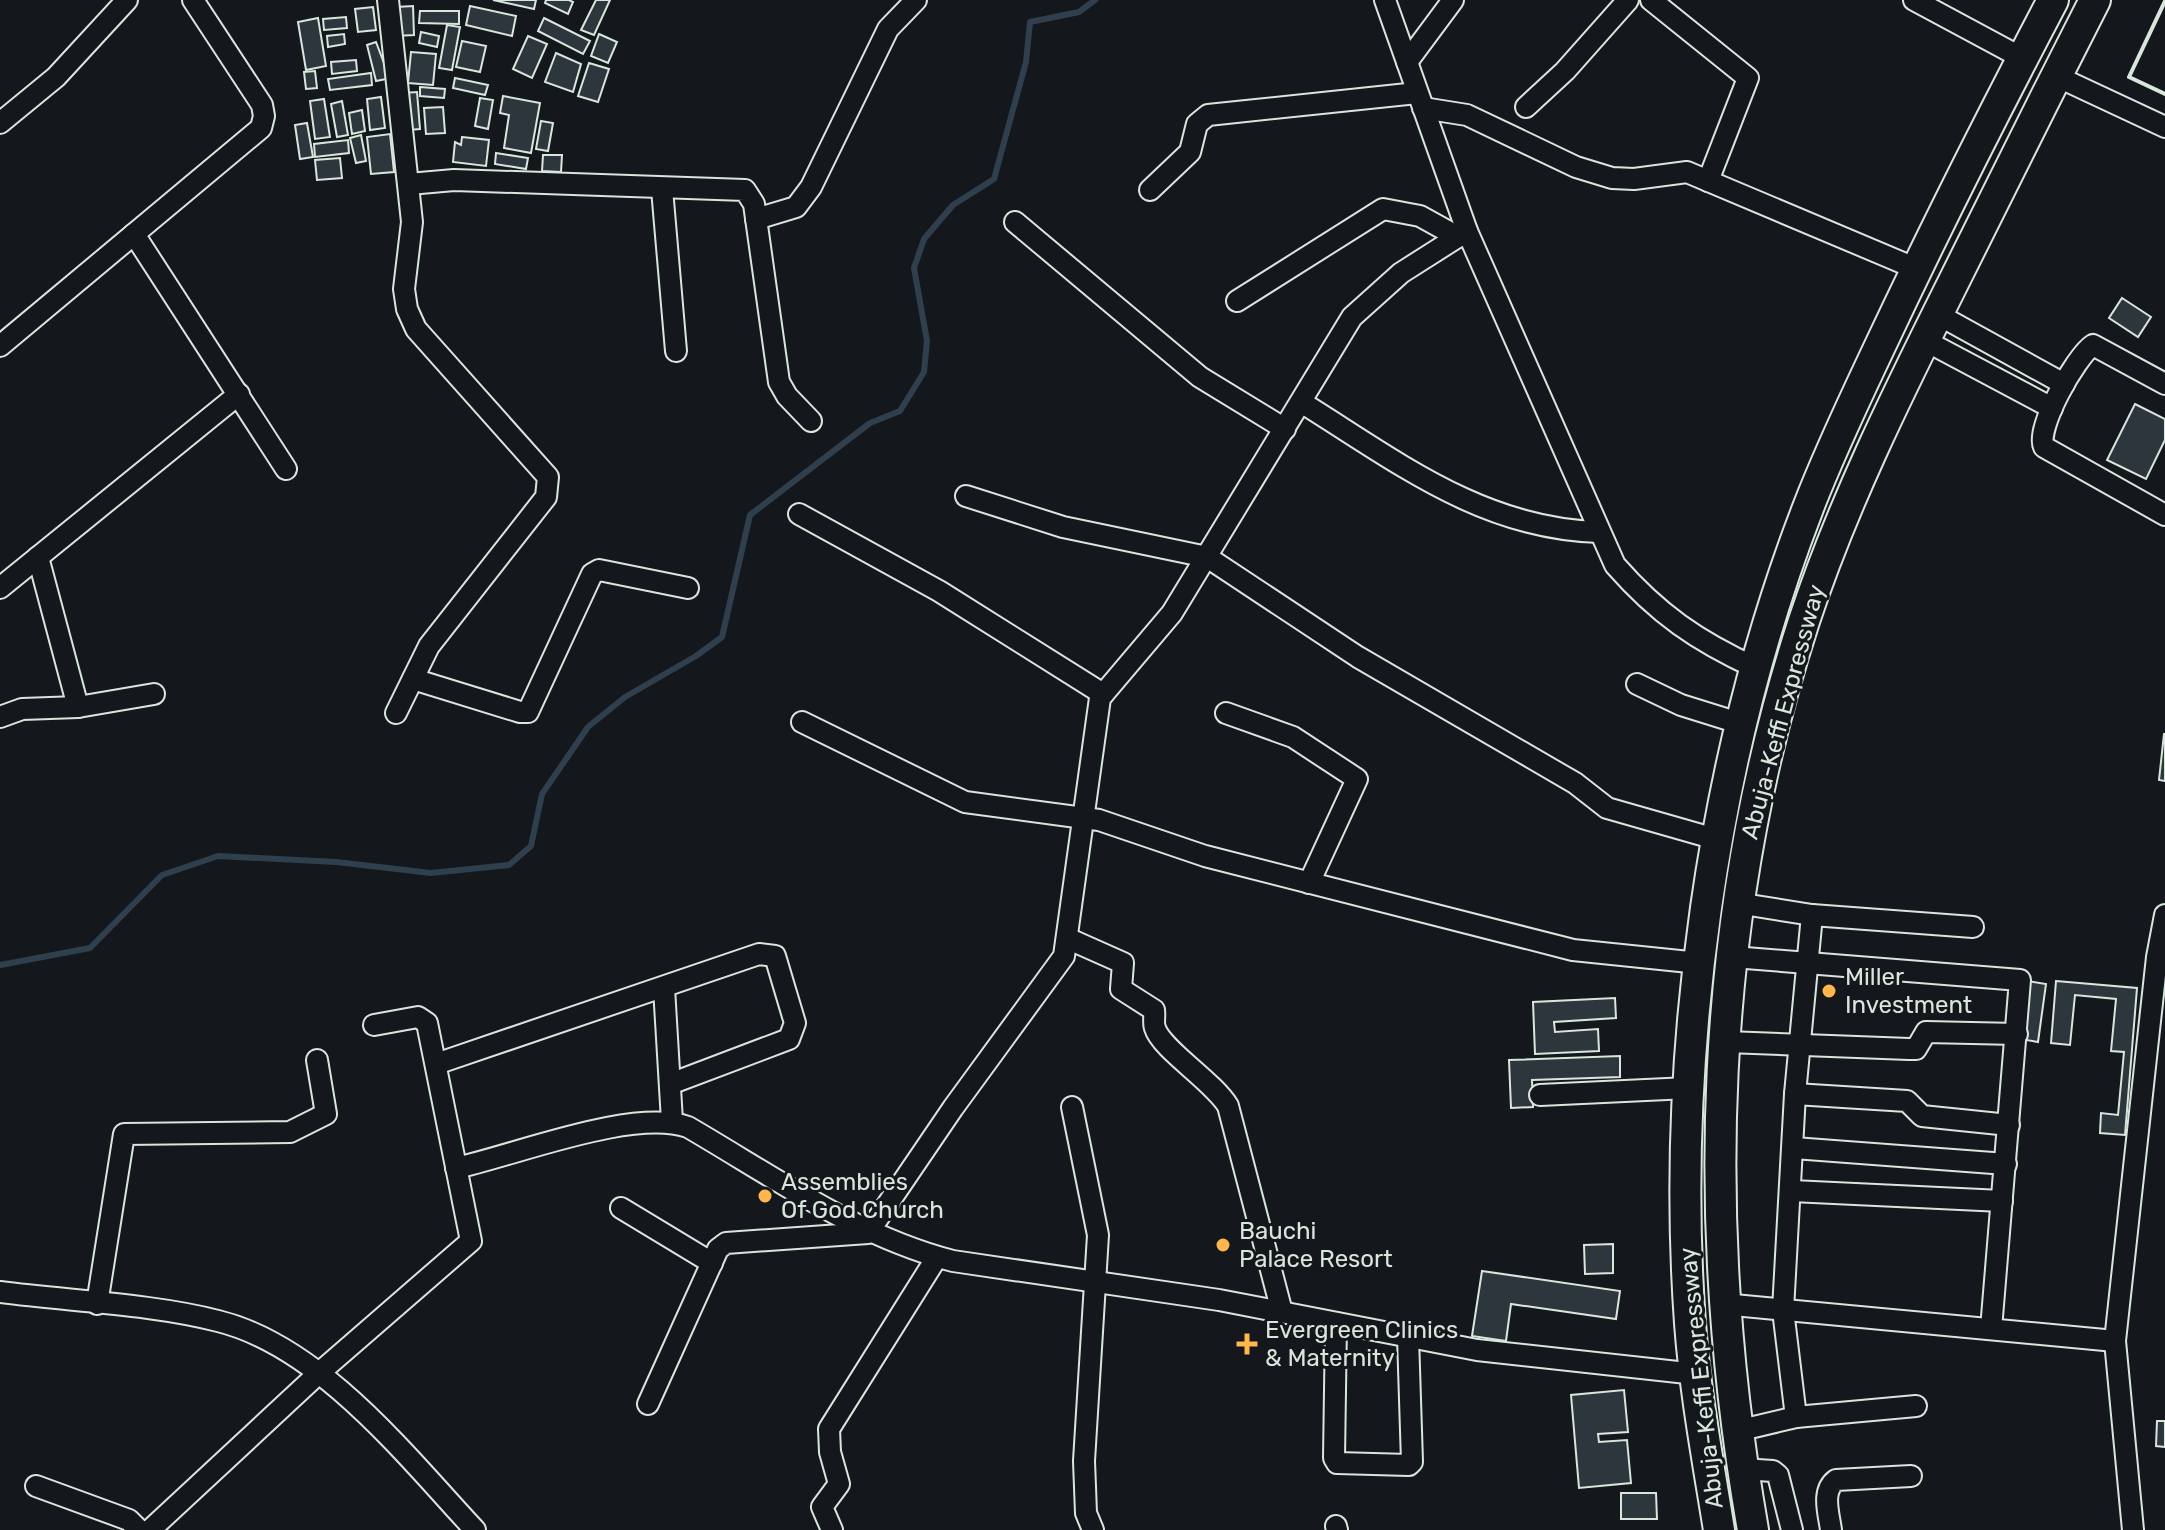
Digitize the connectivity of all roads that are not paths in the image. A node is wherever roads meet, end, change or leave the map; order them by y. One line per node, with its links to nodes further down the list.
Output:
1 (127, 0): 17 (street)
2 (193, 0): 25 (street)
3 (388, 0): 20 (street)
4 (916, 0): 23 (street)
5 (1385, 0): 13 (street)
6 (1453, 0): 13 (street)
7 (1628, 0): 16 (street)
8 (1651, 0): 19 (street)
9 (1914, 0): 12 (street)
10 (2053, 0): 12 (highway, Abuja-Keffi Expressway)
11 (2095, 0): 14 (highway, Abuja-Keffi Expressway)
12 (2022, 58): 27 (highway, Abuja-Keffi Expressway)
13 (1407, 62): 15 (street)
14 (2056, 76): 18 (street); 29 (highway, Abuja-Keffi Expressway)
15 (1420, 101): 19 (street); 22 (street); 26 (street)
16 (1526, 107)
17 (0, 123)
18 (2165, 127)
19 (1708, 181): 27 (street)
20 (409, 184): 21 (street); 49 (street)
21 (662, 189): 23 (street); 31 (street)
22 (1150, 190)
23 (756, 219): 37 (street)
24 (1015, 222): 38 (street)
25 (134, 234): 30 (street); 34 (street)
26 (1463, 234): 28 (street); 35 (street); 43 (street)
27 (1917, 269): 48 (highway, Abuja-Keffi Expressway)
28 (1237, 301)
29 (1931, 327): 32 (street); 36 (street); 62 (highway, Abuja-Keffi Expressway)
30 (0, 346)
31 (676, 351)
32 (2064, 384): 33 (street); 36 (street)
33 (2165, 384)
34 (239, 394): 39 (street); 44 (street)
35 (1301, 402): 38 (street); 43 (street)
36 (2052, 408): 42 (street)
37 (811, 421)
38 (1285, 429): 45 (street)
39 (286, 469)
40 (966, 496): 45 (street)
41 (799, 514): 52 (street)
42 (2165, 515)
43 (1599, 532): 48 (street)
44 (38, 557): 46 (street); 53 (street)
45 (1207, 557): 52 (street); 60 (street)
46 (0, 588)
47 (688, 588): 49 (street)
48 (1756, 668): 58 (highway, Abuja-Keffi Expressway)
49 (413, 679): 54 (street)
50 (1637, 684): 58 (street)
51 (154, 694): 53 (street)
52 (1103, 694): 59 (street)
53 (78, 707): 56 (street)
54 (396, 713)
55 (1226, 713): 61 (street)
56 (0, 717)
57 (802, 722): 59 (street)
58 (1742, 724): 60 (highway, Abuja-Keffi Expressway)
59 (1083, 818): 61 (street); 66 (street)
60 (1719, 840): 69 (highway, Abuja-Keffi Expressway)
61 (1309, 883): 69 (street)
62 (1737, 903): 63 (street); 67 (highway, Abuja-Keffi Expressway)
63 (1812, 915): 65 (street); 68 (street)
64 (2165, 915): 105 (street)
65 (1973, 927)
66 (1069, 939): 93 (street); 101 (street)
67 (1733, 957): 68 (street); 72 (highway, Abuja-Keffi Expressway)
68 (1807, 962): 74 (street); 76 (street)
69 (1699, 963): 71 (highway, Abuja-Keffi Expressway)
70 (664, 988): 78 (street); 81 (street); 81 (street)
71 (1694, 997): 72 (highway); 80 (highway, Abuja-Keffi Expressway)
72 (1730, 1003): 75 (highway, Abuja-Keffi Expressway)
73 (374, 1025): 78 (street)
74 (2017, 1034): 76 (street); 86 (street)
75 (1727, 1042): 76 (street); 79 (highway, Abuja-Keffi Expressway)
76 (1799, 1045): 82 (street)
77 (317, 1060): 98 (street)
78 (436, 1064): 89 (street)
79 (1724, 1074): 80 (highway); 99 (highway, Abuja-Keffi Expressway)
80 (1689, 1079): 83 (street); 107 (highway, Abuja-Keffi Expressway)
81 (670, 1084): 85 (street)
82 (1795, 1094): 86 (street); 87 (street)
83 (1540, 1095)
84 (1072, 1107): 96 (street)
85 (672, 1121): 89 (street); 93 (street)
86 (2009, 1125): 88 (street)
87 (1794, 1148): 88 (street); 90 (street)
88 (2006, 1164): 91 (street)
89 (456, 1168): 106 (street)
90 (1792, 1191): 91 (street); 100 (street)
91 (2002, 1201): 103 (street)
92 (621, 1208): 95 (street)
93 (868, 1233): 94 (street); 95 (street)
94 (937, 1257): 96 (street); 118 (street)
95 (712, 1263): 108 (street)
96 (1093, 1282): 101 (street); 119 (street)
97 (0, 1292): 98 (street)
98 (97, 1304): 106 (street)
99 (1723, 1304): 100 (street); 111 (highway, Abuja-Keffi Expressway)
100 (1783, 1310): 103 (street); 110 (street)
101 (1282, 1312): 102 (street)
102 (1336, 1323): 104 (street); 104 (street)
103 (1991, 1329): 105 (street)
104 (1408, 1337): 107 (street)
105 (2115, 1341): 124 (street)
106 (319, 1373): 116 (street); 117 (street)
107 (1696, 1374): 120 (highway, Abuja-Keffi Expressway)
108 (648, 1404)
109 (1916, 1406): 110 (street)
110 (1796, 1417): 111 (street)
111 (1737, 1431): 112 (highway, Abuja-Keffi Expressway)
112 (1742, 1469): 121 (highway, Abuja-Keffi Expressway); 122 (street)
113 (1911, 1476): 123 (street)
114 (36, 1486): 115 (street)
115 (139, 1530)
116 (150, 1530)
117 (475, 1530)
118 (832, 1530)
119 (1093, 1530)
120 (1719, 1530)
121 (1753, 1530)
122 (1792, 1530)
123 (1831, 1530)
124 (2133, 1530)

